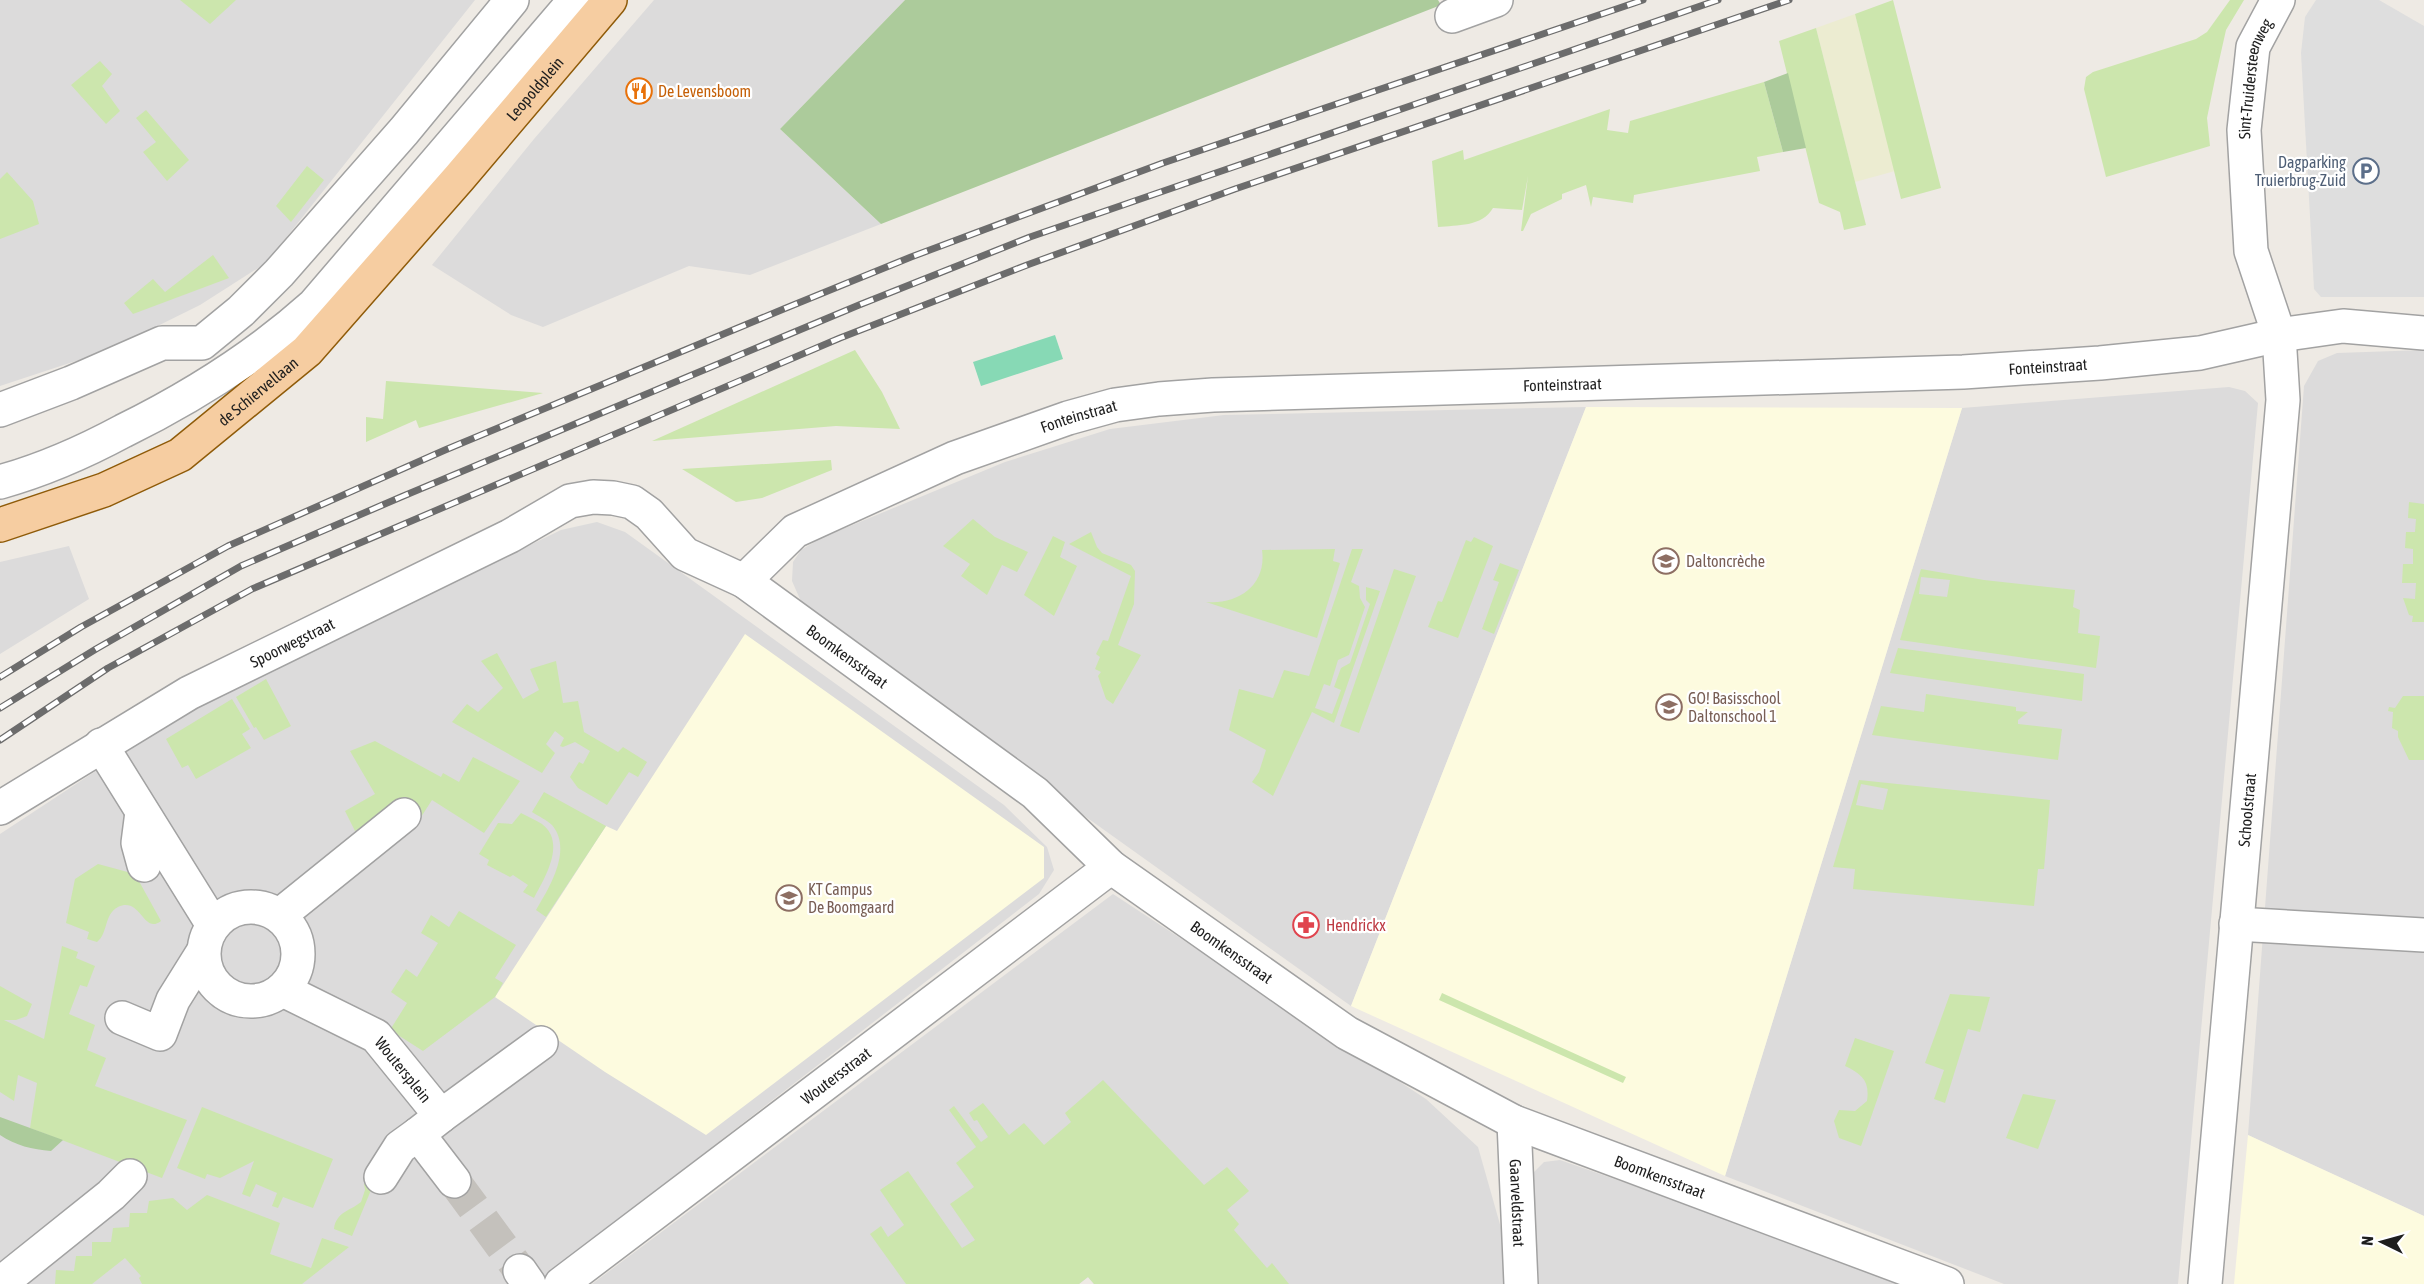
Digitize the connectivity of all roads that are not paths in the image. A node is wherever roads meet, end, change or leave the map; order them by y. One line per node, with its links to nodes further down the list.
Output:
1 (512, 0): 10 (street)
2 (575, 0): 7 (street, Leopoldplein)
3 (610, 0): 7 (main road, Leopoldplein)
4 (1496, 0): 6 (street)
5 (2278, 0): 9 (street, Sint-Truidersteenweg)
6 (1452, 16)
7 (448, 169): 11 (street, de Schiervellaan); 13 (main road, de Schiervellaan)
8 (2424, 333): 9 (street, Fonteinstraat)
9 (2279, 335): 14 (street, Fonteinstraat); 22 (street, Schoolstraat)
10 (0, 410)
11 (0, 482)
12 (593, 497): 14 (street, Boomkensstraat); 15 (street, Spoorwegstraat)
13 (0, 525)
14 (744, 581): 20 (street, Boomkensstraat)
15 (101, 745): 16 (street, Spoorwegstraat); 17 (street)
16 (0, 808)
17 (142, 812): 19 (street); 24 (street)
18 (404, 815): 21 (street)
19 (144, 866)
20 (1111, 867): 28 (street, Boomkensstraat); 34 (street, Woutersstraat)
21 (280, 915): 24 (street); 25 (street)
22 (2236, 924): 23 (street); 37 (street, Schoolstraat)
23 (2424, 935)
24 (208, 939): 25 (street); 26 (street)
25 (283, 990): 29 (street, Woutersplein)
26 (122, 1018)
27 (540, 1043): 29 (street)
28 (1514, 1122): 35 (street, Gaarveldstraat); 36 (street, Boomkensstraat)
29 (430, 1125): 31 (street); 32 (street, Woutersplein)
30 (130, 1176): 33 (street)
31 (381, 1177)
32 (454, 1181)
33 (0, 1284)
34 (561, 1284)
35 (1521, 1284)
36 (1947, 1284)
37 (2205, 1284)

